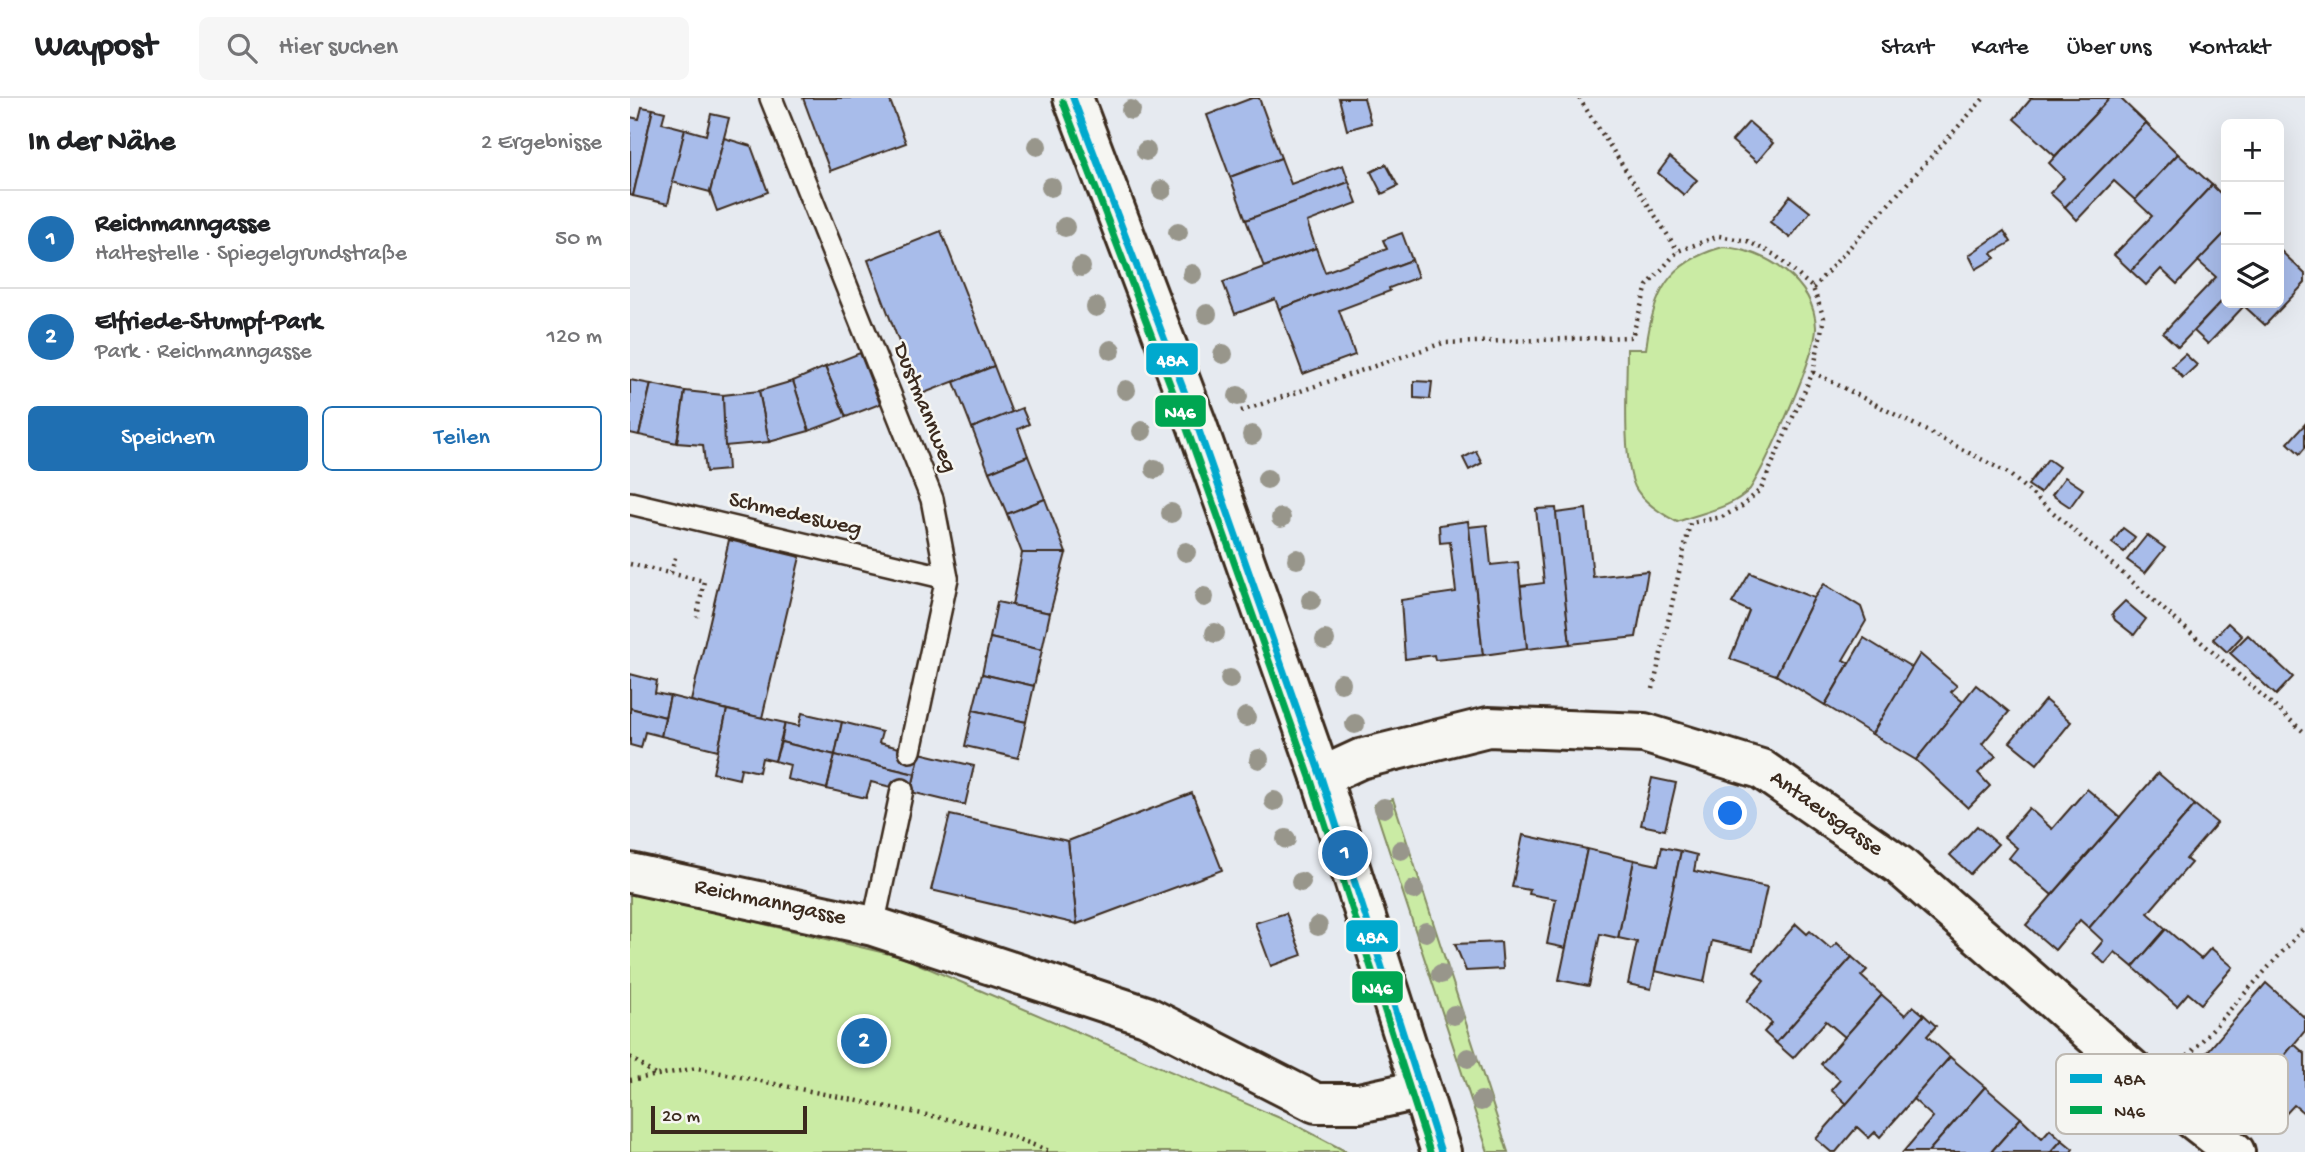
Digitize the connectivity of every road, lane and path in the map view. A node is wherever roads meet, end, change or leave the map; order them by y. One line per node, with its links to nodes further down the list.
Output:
1 (771, 98): 11 (lane, Dustmannweg)
2 (1073, 98): 8 (street)
3 (1580, 98): 5 (path)
4 (1984, 98): 6 (path)
5 (1678, 251): 6 (path); 8 (path)
6 (1813, 288): 7 (path)
7 (1813, 372): 13 (path); 14 (path)
8 (1197, 425): 16 (street)
9 (630, 503): 11 (lane, Schmedesweg)
10 (630, 564): 12 (path)
11 (947, 578): 15 (lane, Dustmannweg)
12 (696, 617)
13 (1644, 733): 16 (street, Antaeusgasse); 21 (street, Antaeusgasse)
14 (2305, 733)
15 (910, 751)
16 (1321, 777): 26 (street)
17 (902, 790): 19 (lane)
18 (630, 873): 19 (street, Reichmanngasse)
19 (873, 926): 26 (street, Reichmanngasse)
20 (2305, 927): 22 (path)
21 (2115, 1054)
22 (2190, 1054)
23 (630, 1057): 24 (path)
24 (656, 1075): 25 (path); 28 (path)
25 (630, 1080)
26 (1419, 1090): 29 (street)
27 (2212, 1134): 30 (street, Antaeusgasse)
28 (1052, 1152)
29 (1441, 1152)
30 (2235, 1152)

